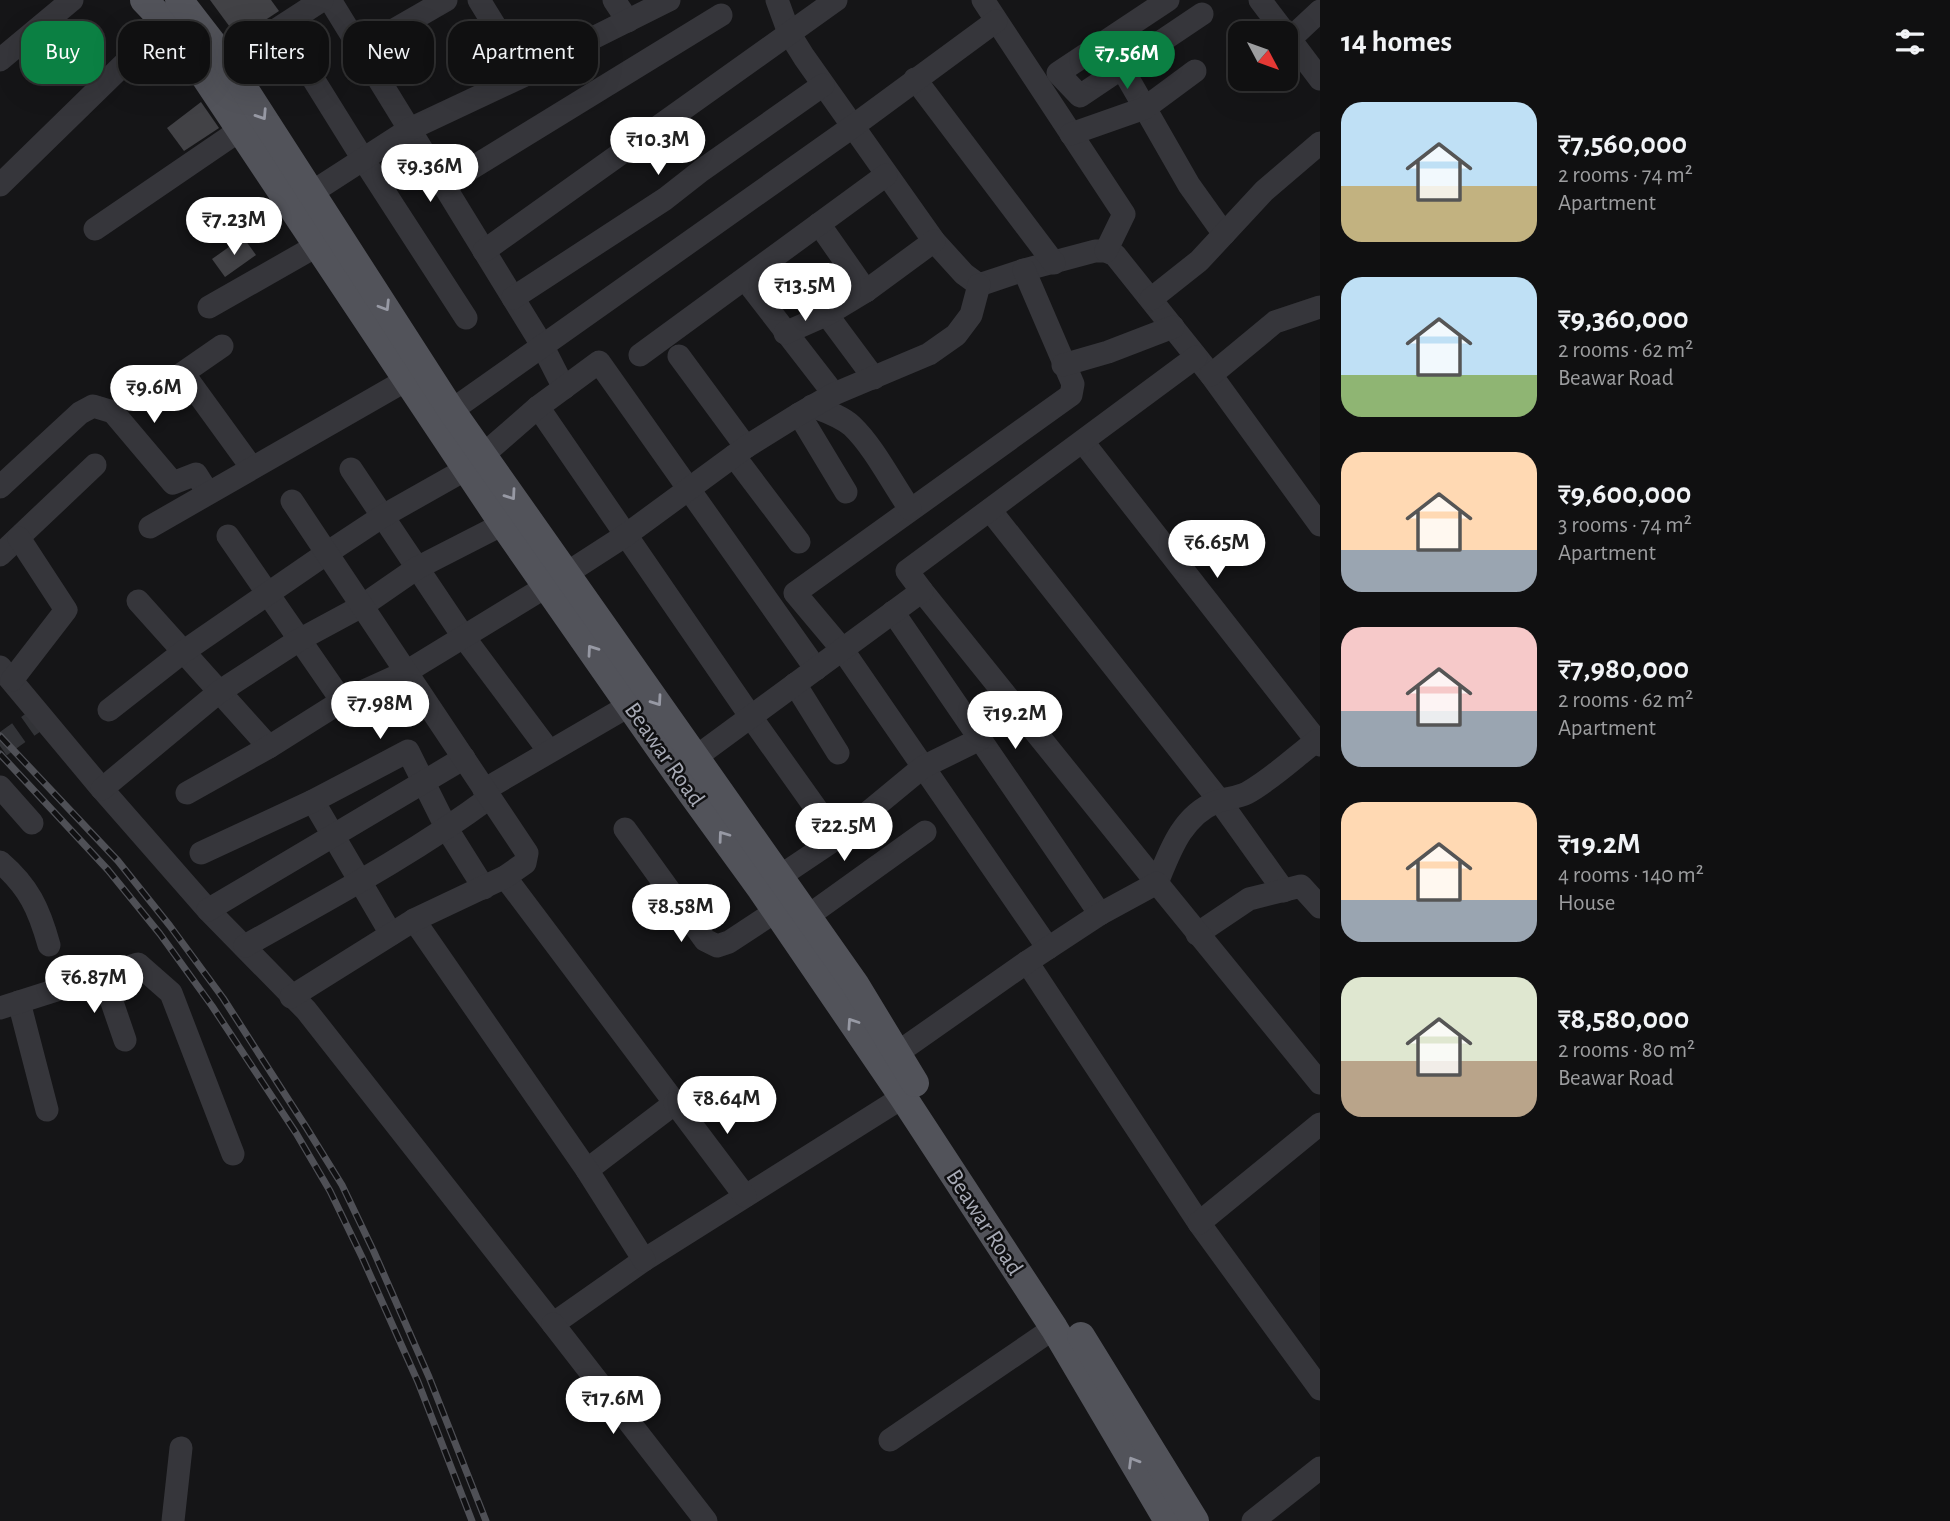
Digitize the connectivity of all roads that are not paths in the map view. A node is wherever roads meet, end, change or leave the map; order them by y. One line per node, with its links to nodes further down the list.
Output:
1 (72, 0): 28 (street)
2 (144, 0): 15 (main road, Beawar Road)
3 (322, 0): 30 (street)
4 (330, 0): 18 (street)
5 (446, 0): 19 (street)
6 (479, 0): 20 (street)
7 (614, 0): 21 (street)
8 (669, 0): 21 (street)
9 (777, 0): 25 (street)
10 (835, 0): 25 (street)
11 (983, 0): 22 (street)
12 (1168, 0): 29 (street)
13 (1260, 0): 23 (street)
14 (1320, 11): 24 (street)
15 (173, 12): 30 (main road, Beawar Road); 46 (street)
16 (1202, 14): 29 (street)
17 (721, 15): 47 (street)
18 (343, 21)
19 (409, 21)
20 (492, 21)
21 (628, 21): 26 (street)
22 (996, 21): 32 (street); 42 (street)
23 (1276, 21)
24 (1298, 28)
25 (789, 33): 37 (street); 54 (street)
26 (598, 37)
27 (1298, 50): 33 (street)
28 (0, 60)
29 (1122, 68): 38 (street)
30 (216, 69): 41 (main road, Beawar Road); 48 (main road, Beawar Road, one-way to 48)
31 (1195, 71): 38 (street)
32 (915, 79): 39 (street); 56 (street)
33 (1320, 79)
34 (316, 84): 44 (street)
35 (382, 84): 40 (street)
36 (506, 84): 40 (street)
37 (823, 85): 39 (street); 62 (street)
38 (1144, 108): 42 (street); 51 (street)
39 (852, 127): 45 (street); 70 (street)
40 (410, 129): 44 (street); 47 (street)
41 (240, 130): 48 (main road, Beawar Road); 50 (street)
42 (1071, 134): 55 (street)
43 (1316, 154): 51 (street)
44 (363, 159): 48 (street); 67 (street)
45 (886, 176): 49 (street); 52 (street)
46 (0, 185)
47 (444, 185): 54 (street)
48 (302, 199): 53 (main road, Beawar Road); 82 (main road, Beawar Road, one-way to 82)
49 (819, 224): 59 (street); 61 (street)
50 (96, 229)
51 (1224, 234): 63 (street)
52 (934, 241): 60 (street); 61 (street)
53 (318, 245): 64 (street); 78 (main road, Beawar Road)
54 (484, 251): 62 (street)
55 (1106, 251): 56 (street); 63 (street)
56 (1054, 263): 57 (street)
57 (1024, 270): 60 (street); 75 (street)
58 (799, 277): 66 (street)
59 (745, 279): 69 (street); 72 (street)
60 (979, 285): 77 (street)
61 (866, 291): 66 (street)
62 (513, 298): 70 (street)
63 (1151, 299): 68 (street)
64 (209, 307)
65 (1308, 310): 76 (street)
66 (828, 314): 69 (street); 77 (street)
67 (466, 318)
68 (1172, 327): 74 (street); 75 (street)
69 (785, 333): 80 (street)
70 (542, 345): 79 (street); 82 (street)
71 (222, 346): 87 (street)
72 (640, 355)
73 (679, 356): 84 (street)
74 (1196, 357): 76 (street); 83 (street)
75 (1068, 374): 94 (street)
76 (1211, 375): 98 (street)
77 (874, 377): 80 (street)
78 (408, 379): 82 (main road, Beawar Road); 87 (street)
79 (564, 388): 81 (street); 90 (street)
80 (818, 402): 84 (street); 91 (street); 94 (street)
81 (538, 407): 85 (street); 100 (street)
82 (443, 416): 85 (main road, Beawar Road)
83 (1083, 442): 95 (street); 127 (street)
84 (740, 451): 90 (street); 103 (street)
85 (475, 462): 96 (street); 97 (main road, Beawar Road); 107 (main road, Beawar Road, one-way to 107)
86 (94, 465): 102 (street)
87 (252, 468): 92 (street)
88 (351, 469): 96 (street)
89 (0, 487): 92 (street)
90 (688, 489): 100 (street); 117 (street)
91 (846, 492)
92 (208, 493): 99 (street)
93 (292, 501): 104 (street)
94 (910, 509): 115 (street)
95 (990, 510): 108 (street); 139 (street)
96 (383, 516): 104 (street); 106 (street)
97 (503, 524): 106 (street); 107 (main road, Beawar Road)
98 (1320, 525)
99 (150, 527)
100 (626, 535): 107 (street); 125 (street)
101 (228, 537): 109 (street)
102 (19, 538): 105 (street); 119 (street)
103 (799, 541)
104 (327, 553): 109 (street); 111 (street)
105 (0, 555)
106 (417, 568): 111 (street); 113 (street)
107 (556, 579): 113 (street); 123 (main road, Beawar Road, one-way to 107); 132 (main road, Beawar Road, one-way to 132)
108 (922, 591): 112 (street); 151 (street)
109 (267, 594): 114 (street); 116 (street)
110 (138, 601): 116 (street)
111 (362, 606): 114 (street); 118 (street)
112 (893, 612): 115 (street); 126 (street)
113 (463, 636): 118 (street); 129 (street)
114 (299, 640): 121 (street); 122 (street)
115 (842, 649): 117 (street); 133 (street)
116 (184, 652): 121 (street); 124 (street)
117 (816, 668): 120 (street)
118 (406, 671): 122 (street); 131 (street)
119 (12, 681): 136 (street)
120 (795, 684): 125 (street); 130 (street)
121 (219, 692): 128 (street); 136 (street)
122 (342, 701): 128 (street)
123 (630, 705): 129 (street); 132 (main road, Beawar Road)
124 (109, 710)
125 (751, 717): 132 (street); 146 (street)
126 (981, 739): 133 (street); 157 (street)
127 (1318, 743): 139 (street)
128 (269, 747): 137 (street)
129 (549, 751): 138 (street)
130 (838, 753)
131 (464, 758): 134 (street); 138 (street)
132 (686, 764): 154 (main road, Beawar Road)
133 (923, 767): 146 (street); 163 (street)
134 (424, 783): 140 (street); 143 (street); 145 (street)
135 (0, 787): 141 (street)
136 (102, 789): 156 (street)
137 (187, 793)
138 (487, 794): 143 (street); 149 (street)
139 (1219, 800): 151 (street); 153 (street)
140 (313, 802): 145 (street); 147 (street)
141 (33, 823)
142 (625, 828): 154 (street)
143 (447, 829): 150 (street); 152 (street)
144 (925, 832): 154 (street)
145 (334, 837): 150 (street); 156 (street)
146 (837, 838): 154 (street)
147 (201, 853)
148 (4, 872): 161 (street)
149 (505, 877): 152 (street); 172 (street)
150 (360, 882): 159 (street); 162 (street)
151 (1157, 883): 157 (street); 160 (street)
152 (484, 888): 158 (street)
153 (1284, 891): 155 (street); 160 (street)
154 (783, 905): 169 (main road, Beawar Road)
155 (1320, 907)
156 (208, 910): 162 (street)
157 (1100, 914): 163 (street)
158 (414, 920): 159 (street); 176 (street)
159 (391, 934): 167 (street)
160 (1196, 934): 170 (street)
161 (50, 945)
162 (245, 946): 167 (street)
163 (1048, 948): 164 (street)
164 (1027, 962): 169 (street); 178 (street)
165 (103, 975): 166 (street); 168 (street); 175 (street)
166 (10, 1005): 173 (street)
167 (303, 1009): 180 (street)
168 (125, 1040)
169 (889, 1060): 171 (main road, Beawar Road); 190 (main road, Beawar Road)
170 (1320, 1083)
171 (903, 1097): 177 (street); 181 (main road, Beawar Road)
172 (675, 1102): 176 (street); 177 (street)
173 (47, 1111)
174 (1320, 1124): 178 (street)
175 (233, 1154)
176 (587, 1170): 179 (street)
177 (745, 1196): 179 (street)
178 (1199, 1223): 182 (street)
179 (644, 1259): 180 (street)
180 (553, 1324): 188 (street)
181 (1054, 1328): 183 (street); 189 (main road, Beawar Road, one-way to 181)
182 (1320, 1389)
183 (890, 1440)
184 (181, 1448): 187 (street)
185 (1320, 1468): 186 (street)
186 (1266, 1516)
187 (173, 1521)
188 (706, 1521)
189 (1168, 1521)
190 (1195, 1521)

